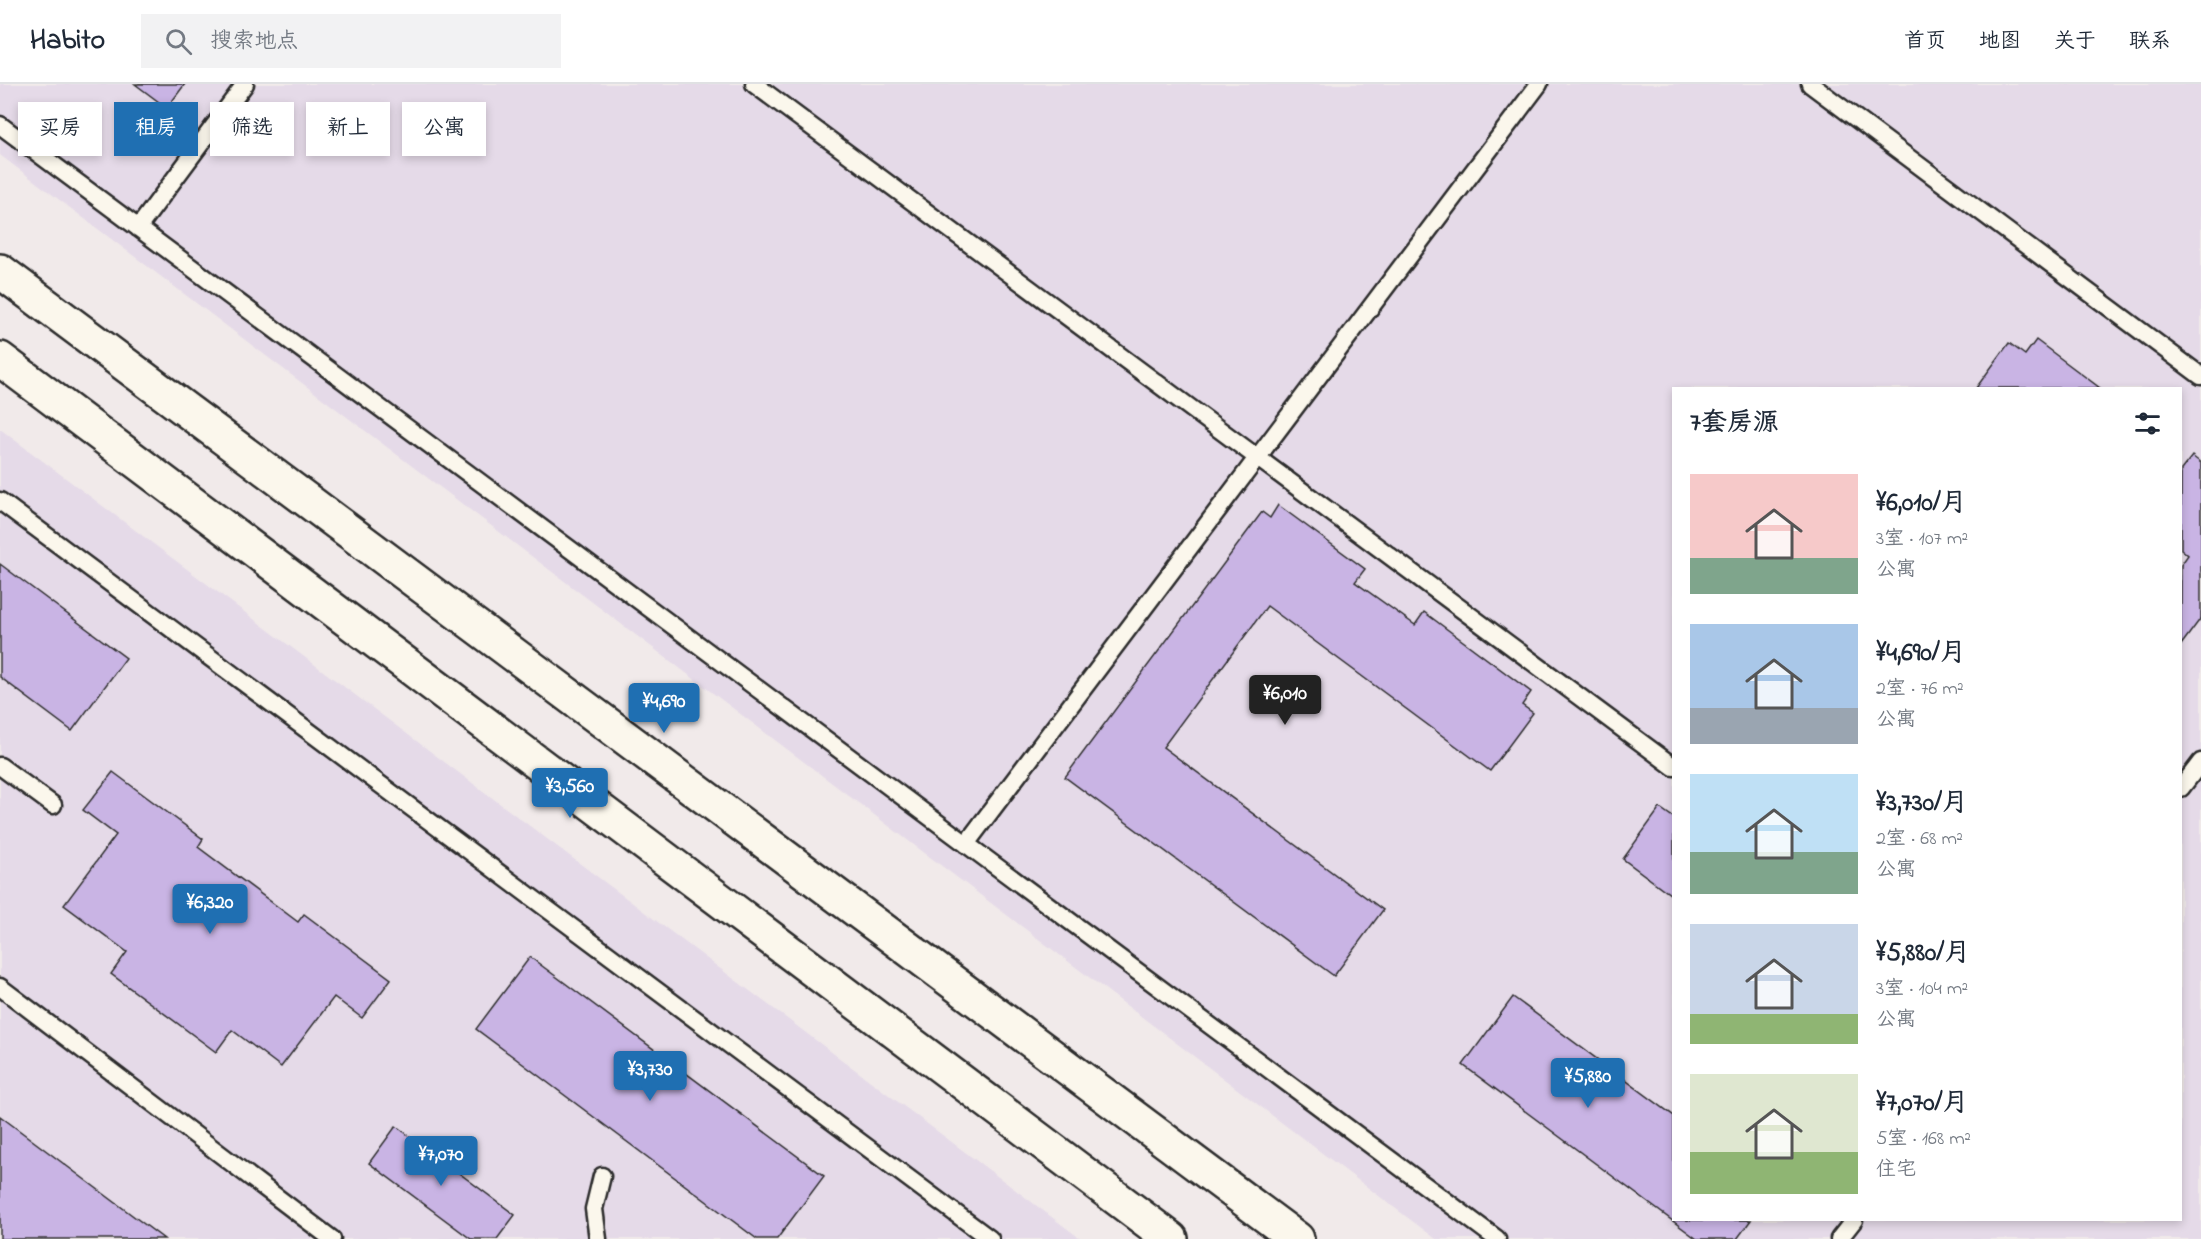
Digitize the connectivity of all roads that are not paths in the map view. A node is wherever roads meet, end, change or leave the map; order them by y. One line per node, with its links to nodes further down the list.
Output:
1 (245, 84): 6 (lane)
2 (754, 84): 10 (lane)
3 (1539, 84): 10 (lane)
4 (1810, 84): 9 (lane)
5 (0, 124): 6 (lane)
6 (138, 228): 17 (lane)
7 (0, 271): 25 (street)
8 (0, 359): 24 (street)
9 (2201, 376)
10 (1257, 458): 14 (lane); 17 (lane)
11 (0, 501): 23 (lane)
12 (2201, 762): 15 (lane)
13 (0, 766): 16 (lane)
14 (1672, 766)
15 (2182, 787)
16 (53, 805)
17 (966, 843): 26 (lane)
18 (0, 987): 21 (lane)
19 (602, 1176): 22 (lane)
20 (1853, 1221): 27 (lane)
21 (332, 1239)
22 (598, 1239)
23 (990, 1239)
24 (1171, 1239)
25 (1298, 1239)
26 (1497, 1239)
27 (1839, 1239)

